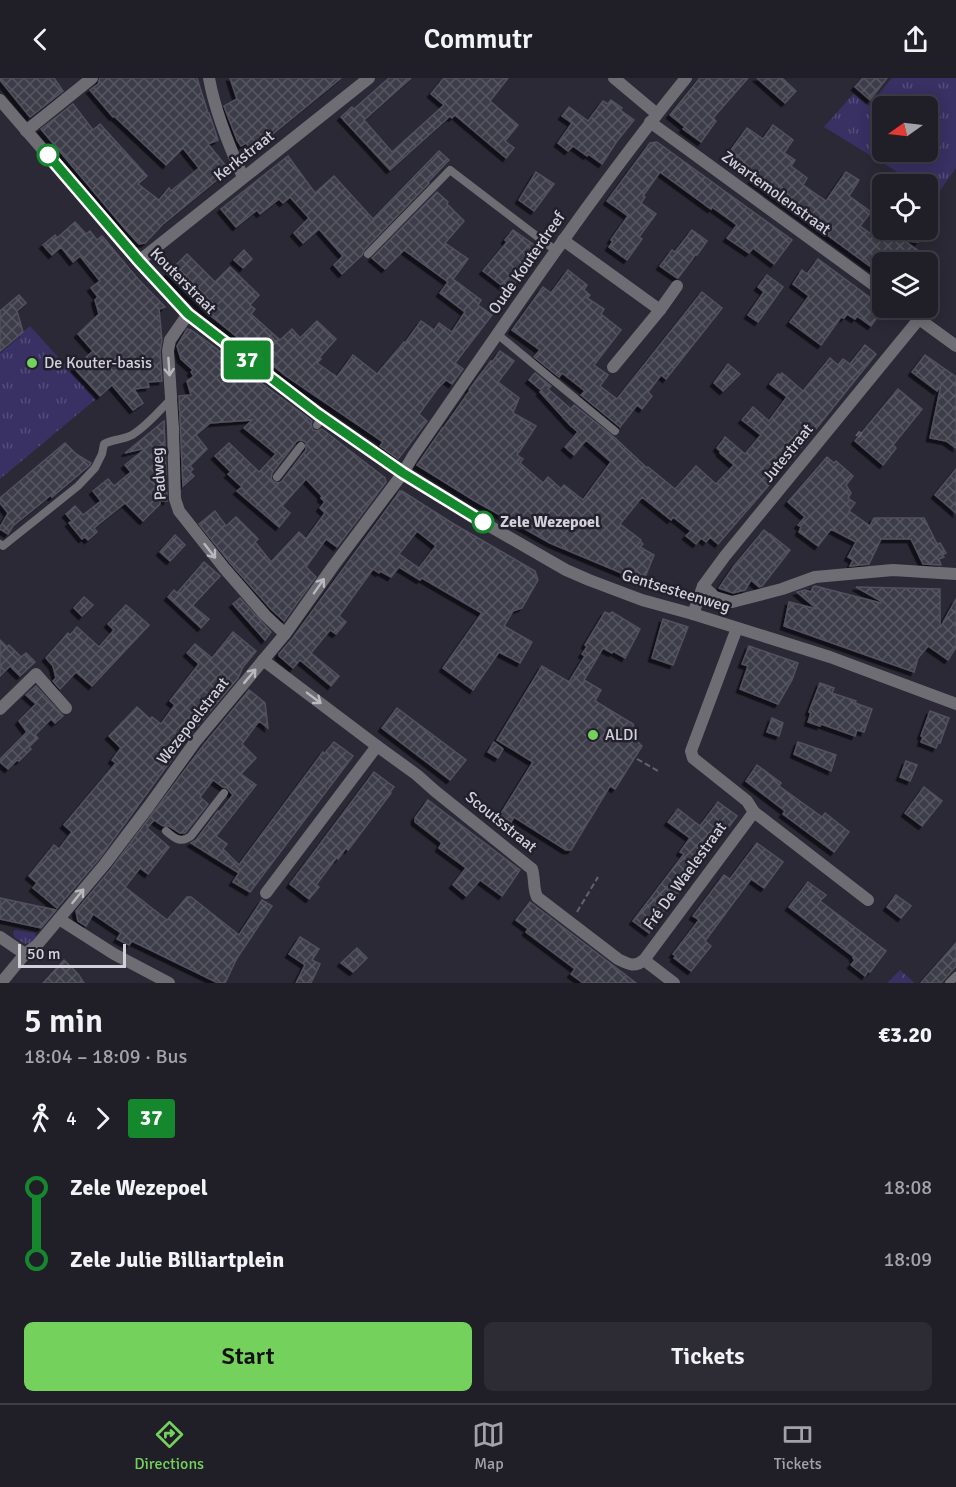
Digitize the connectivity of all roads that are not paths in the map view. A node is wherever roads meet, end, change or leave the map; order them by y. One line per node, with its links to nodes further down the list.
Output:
1 (92, 78): 8 (street)
2 (209, 78): 9 (street)
3 (369, 78): 9 (street, Kerkstraat)
4 (614, 78): 7 (street, Zwartemolenstraat)
5 (686, 78): 7 (street, Oude Kouterdreef)
6 (0, 100): 8 (street, Kouterstraat)
7 (654, 118): 10 (street, Oude Kouterdreef); 13 (street, Zwartemolenstraat)
8 (26, 131): 12 (street, Kouterstraat)
9 (243, 177): 12 (street, Kerkstraat)
10 (559, 245): 11 (lane); 15 (street); 18 (street, Oude Kouterdreef)
11 (368, 254)
12 (139, 261): 16 (street, Kouterstraat)
13 (872, 283)
14 (677, 286): 15 (street)
15 (660, 310): 20 (street)
16 (188, 314): 21 (street, Padweg, one-way to 21); 24 (street, Kouterstraat)
17 (919, 319): 19 (street); 28 (street, Jutestraat)
18 (497, 334): 22 (lane); 24 (street, Oude Kouterdreef)
19 (956, 346)
20 (614, 367)
21 (171, 399): 26 (lane); 31 (street, Padweg, one-way to 31)
22 (615, 431)
23 (301, 446): 25 (lane)
24 (403, 473): 29 (street, Gentsesteenweg); 31 (street, Wezepoelstraat, one-way to 24)
25 (277, 477)
26 (0, 544)
27 (956, 574): 28 (street)
28 (703, 586): 29 (street, Jutestraat)
29 (693, 614): 30 (street, Gentsesteenweg)
30 (737, 628): 33 (street, Gentsesteenweg); 38 (street)
31 (285, 634): 32 (street, Wezepoelstraat)
32 (263, 660): 36 (street, Scoutsstraat, one-way to 36); 42 (street, Wezepoelstraat, one-way to 32)
33 (956, 704)
34 (66, 708): 35 (street)
35 (0, 709)
36 (377, 746): 40 (street); 45 (street, Scoutsstraat)
37 (224, 793): 39 (lane)
38 (754, 812): 41 (street); 45 (street, Fré De Waelestraat)
39 (166, 831)
40 (266, 893)
41 (868, 900)
42 (59, 919): 44 (street, Wezepoelstraat); 48 (street)
43 (0, 937): 44 (street)
44 (24, 954): 47 (street, Wezepoelstraat)
45 (644, 960): 49 (street)
46 (956, 976): 50 (lane)
47 (1, 983)
48 (169, 983)
49 (674, 983)
50 (950, 983)

